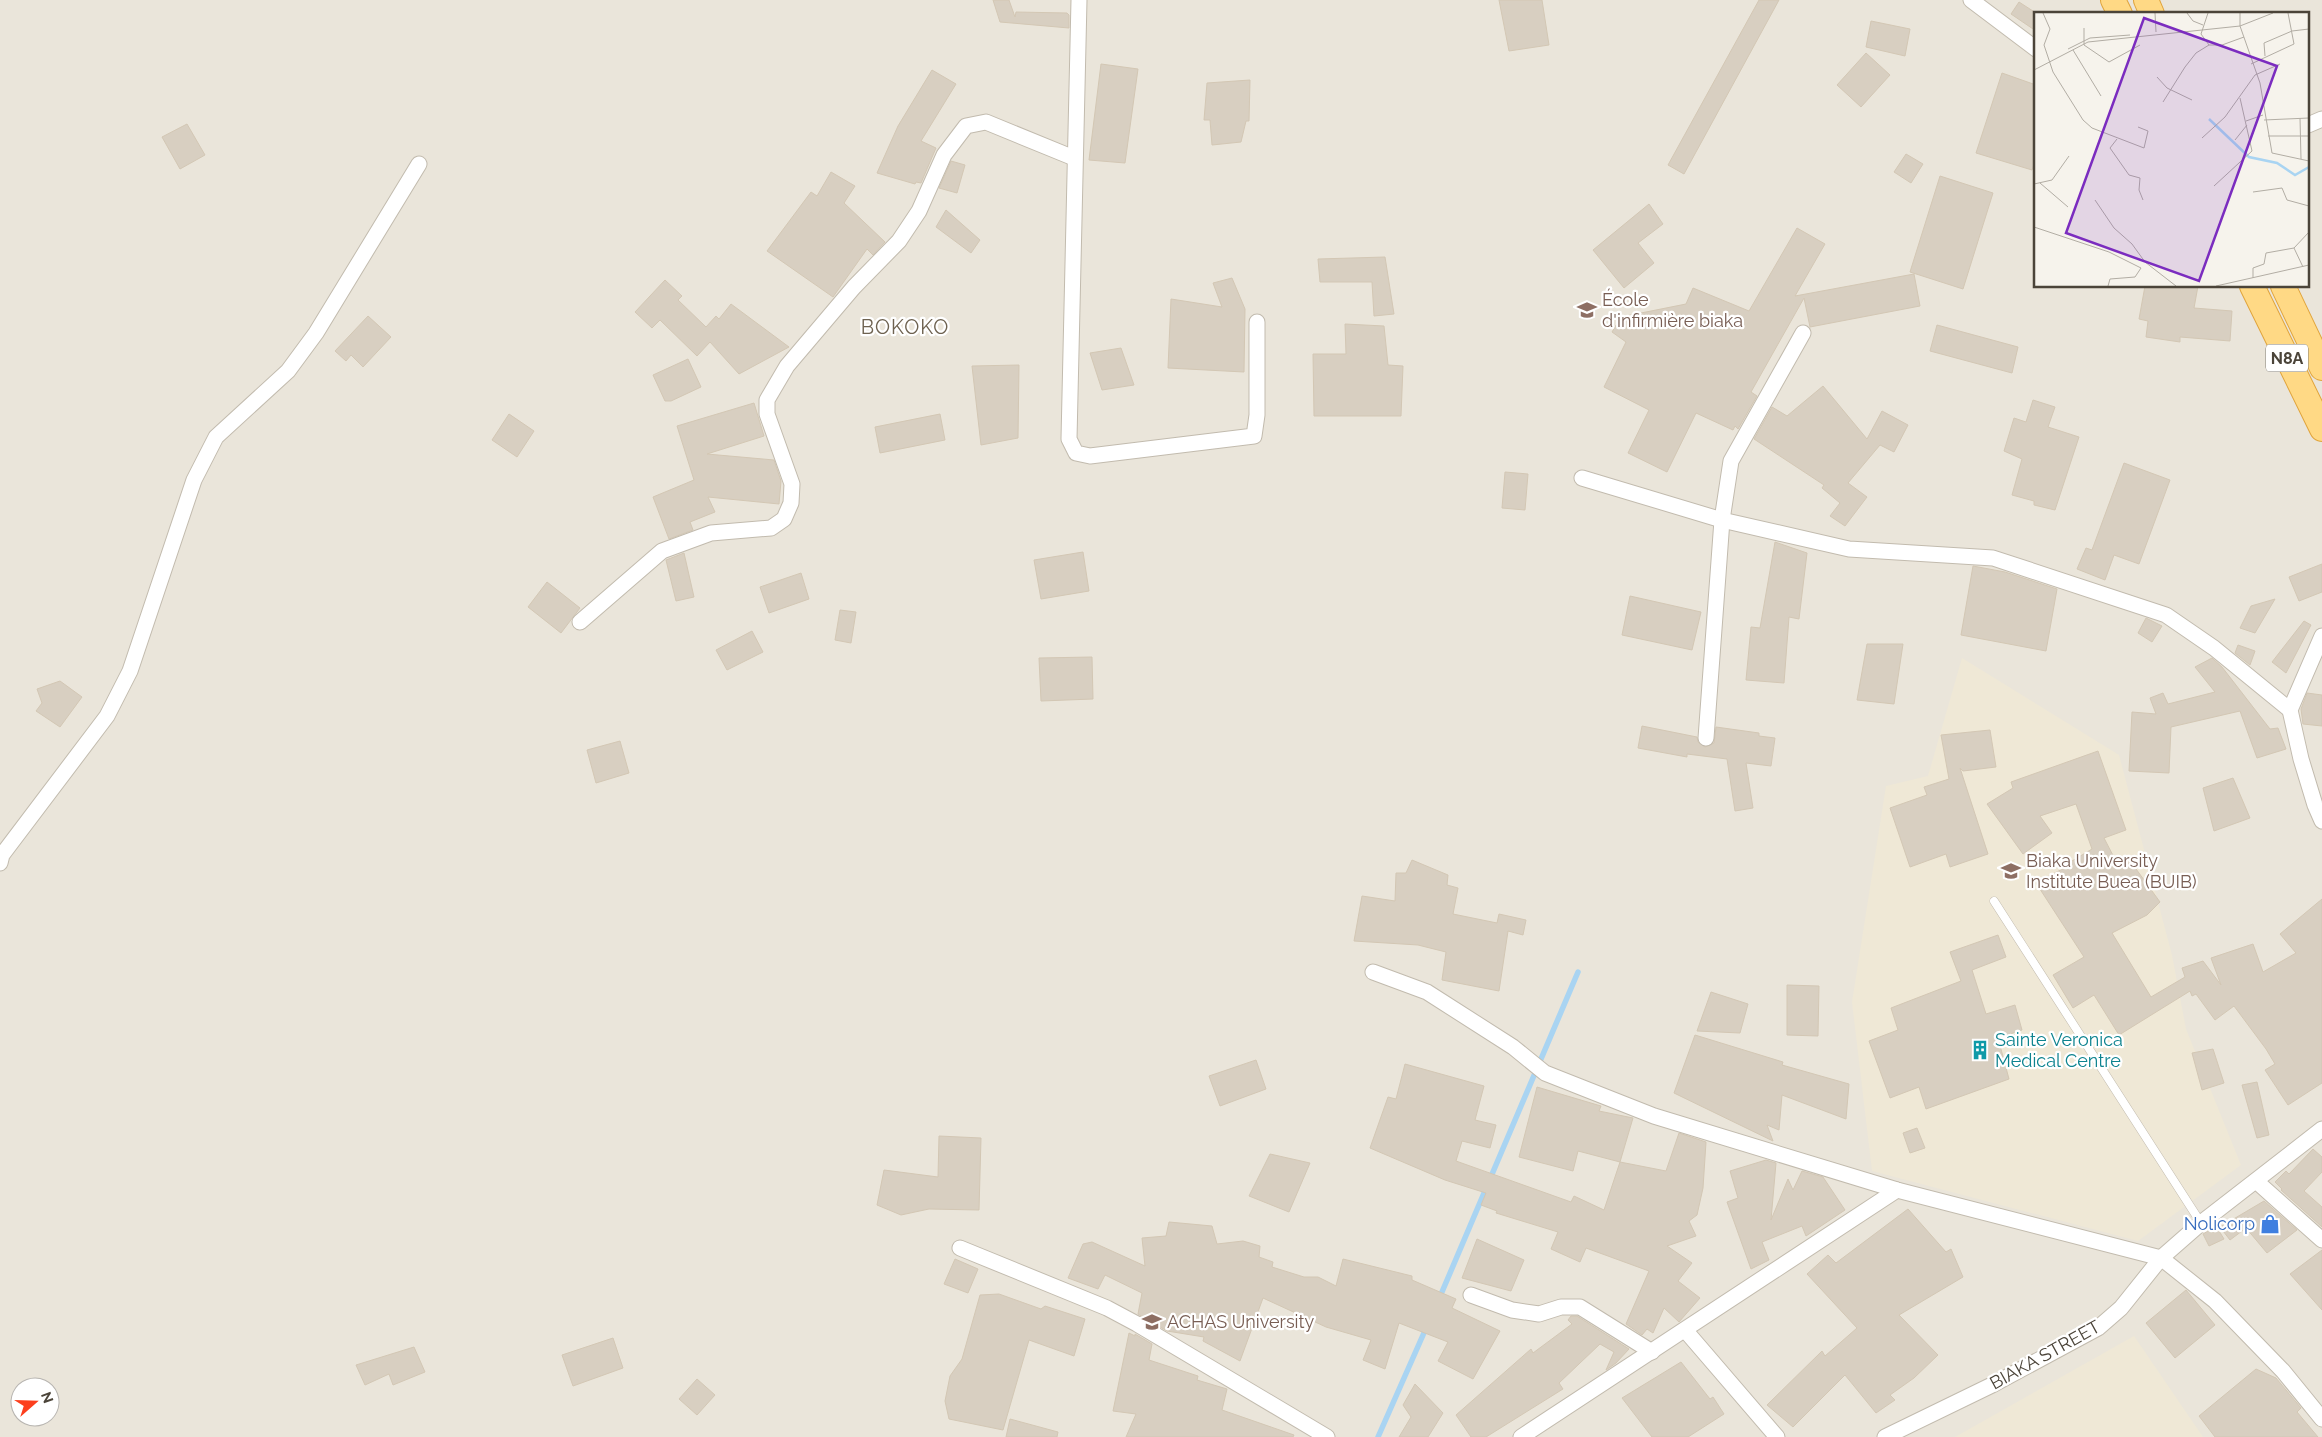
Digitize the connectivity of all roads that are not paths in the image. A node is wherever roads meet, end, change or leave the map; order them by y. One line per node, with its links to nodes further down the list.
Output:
1 (1078, 0): 10 (street)
2 (1972, 0): 7 (street)
3 (2113, 0): 5 (highway)
4 (2146, 0): 6 (highway)
5 (2119, 12)
6 (2151, 12)
7 (2034, 47)
8 (2322, 119): 9 (street)
9 (2310, 124)
10 (1074, 158): 14 (street); 20 (street)
11 (419, 164): 25 (street)
12 (2253, 288): 17 (highway, N8A)
13 (2283, 288): 16 (highway, N8A)
14 (1257, 322)
15 (1804, 333): 19 (street)
16 (2322, 368)
17 (2322, 429)
18 (1582, 478): 19 (street)
19 (1722, 520): 22 (street); 23 (street)
20 (580, 622)
21 (2322, 636): 22 (street)
22 (2290, 710): 24 (street)
23 (1706, 738)
24 (2322, 821)
25 (0, 863)
26 (1994, 901): 31 (lane)
27 (1373, 972): 30 (street)
28 (2322, 1129): 29 (street, BIAKA STREET)
29 (2256, 1180): 31 (street, BIAKA STREET); 32 (street)
30 (1897, 1190): 34 (street); 36 (street)
31 (2202, 1223): 34 (street, BIAKA STREET)
32 (2322, 1240)
33 (960, 1248): 39 (street)
34 (2161, 1258): 38 (street); 42 (street, BIAKA STREET)
35 (1471, 1295): 37 (street)
36 (1685, 1330): 37 (street); 41 (street)
37 (1652, 1352): 40 (street)
38 (2322, 1418)
39 (1327, 1437)
40 (1521, 1437)
41 (1777, 1437)
42 (1885, 1437)

